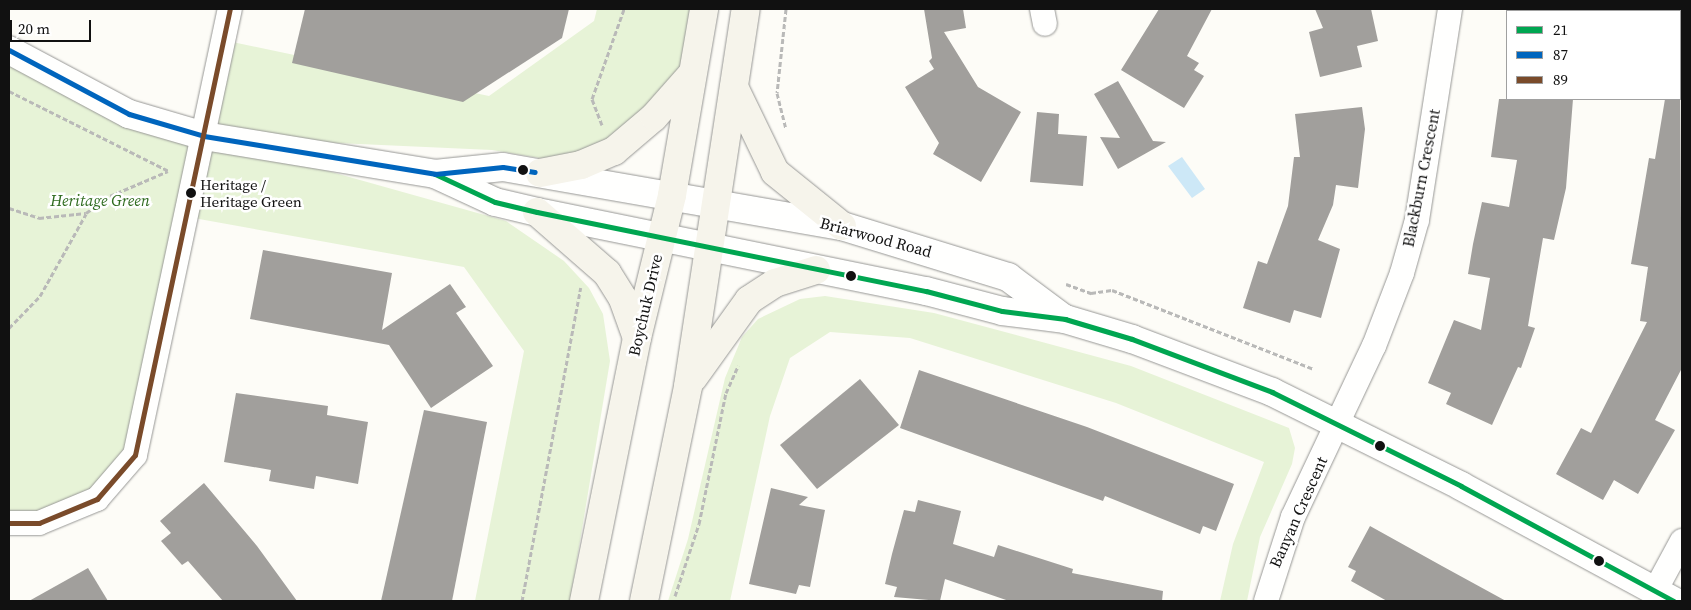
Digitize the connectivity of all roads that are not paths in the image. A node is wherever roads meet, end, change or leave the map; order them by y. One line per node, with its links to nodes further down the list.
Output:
1 (230, 9): 8 (street)
2 (704, 9): 6 (main road, Boychuk Drive)
3 (746, 9): 7 (main road)
4 (1450, 9): 21 (street, Blackburn Crescent)
5 (9, 50): 8 (street)
6 (692, 74): 9 (main road); 11 (main road, Boychuk Drive)
7 (734, 87): 12 (main road); 14 (main road)
8 (204, 136): 10 (street); 22 (street)
9 (540, 173): 10 (street, Briarwood Road); 11 (street, Briarwood Road)
10 (435, 174): 13 (street, Briarwood Road)
11 (672, 195): 12 (street, Briarwood Road); 15 (main road, Boychuk Drive)
12 (718, 202): 14 (street, Briarwood Road); 16 (main road)
13 (537, 212): 15 (street, Briarwood Road); 19 (main road)
14 (842, 226): 18 (street, Briarwood Road)
15 (661, 237): 16 (street, Briarwood Road); 19 (main road, Boychuk Drive)
16 (710, 248): 17 (street, Briarwood Road); 20 (main road)
17 (816, 270): 18 (street, Briarwood Road); 20 (main road)
18 (1065, 319): 21 (street, Briarwood Road)
19 (637, 338): 25 (main road, Boychuk Drive)
20 (688, 386): 26 (main road)
21 (1338, 425): 24 (street, Briarwood Road); 27 (street, Banyan Crescent)
22 (9, 523)
23 (1682, 541): 24 (street)
24 (1665, 596)
25 (584, 601)
26 (644, 601)
27 (1266, 601)

